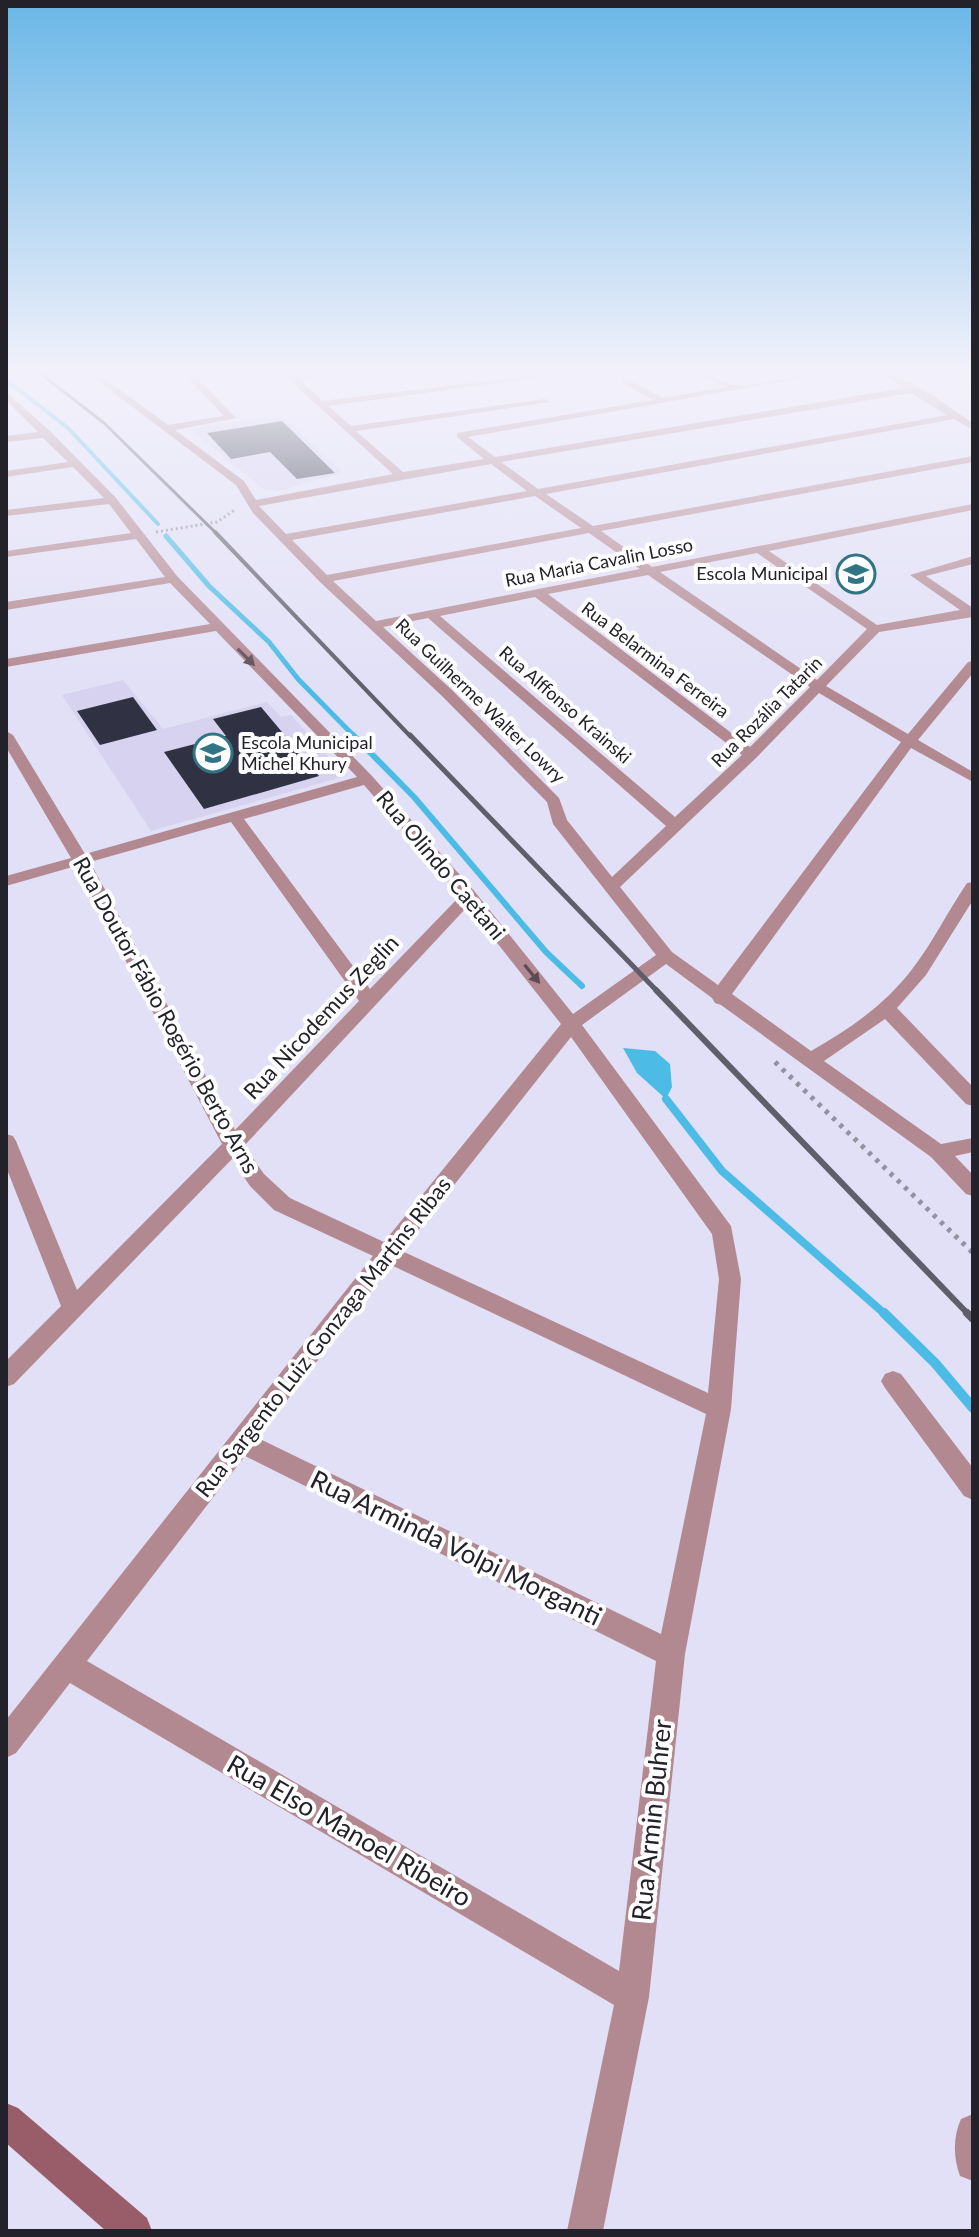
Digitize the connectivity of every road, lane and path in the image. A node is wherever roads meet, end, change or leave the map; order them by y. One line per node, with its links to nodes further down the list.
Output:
1 (90, 478): 8 (street, Rua Olindo Caetani)
2 (234, 478): 9 (street, Rua Guilherme Walter Lowry)
3 (388, 478): 9 (street)
4 (517, 478): 7 (street)
5 (611, 478): 7 (street)
6 (869, 478): 12 (street)
7 (536, 492): 12 (street); 14 (street)
8 (112, 500): 11 (street); 13 (street, Rua Olindo Caetani)
9 (253, 504): 13 (path); 14 (street, Rua Guilherme Walter Lowry)
10 (973, 507): 15 (street, Rua Maria Cavalin Losso)
11 (6, 513)
12 (594, 530): 18 (street); 20 (street)
13 (145, 534): 16 (street); 19 (street, Rua Olindo Caetani)
14 (284, 538): 20 (street, Rua Guilherme Walter Lowry)
15 (761, 550): 18 (street, Rua Maria Cavalin Losso); 27 (street)
16 (6, 554)
17 (973, 560): 23 (street)
18 (654, 571): 21 (street, Rua Maria Cavalin Losso); 30 (street)
19 (173, 579): 22 (street); 26 (street, Rua Olindo Caetani)
20 (324, 579): 25 (street, Rua Guilherme Walter Lowry)
21 (538, 593): 24 (street, Rua Maria Cavalin Losso); 33 (street, Rua Belarmina Ferreira)
22 (6, 606)
23 (972, 612): 27 (street)
24 (431, 614): 25 (street, Rua Maria Cavalin Losso); 37 (street, Rua Alffonso Krainski)
25 (373, 625): 40 (street, Rua Guilherme Walter Lowry)
26 (216, 627): 28 (street); 35 (street, Rua Olindo Caetani, one-way to 35)
27 (875, 629): 30 (street, Rua Rozália Tatarin)
28 (6, 663)
29 (973, 665): 32 (street)
30 (818, 687): 32 (street); 33 (street, Rua Rozália Tatarin)
31 (6, 735): 38 (street, Rua Doutor Fábio Rogério Berto Arns)
32 (908, 742): 34 (street); 44 (street)
33 (751, 755): 37 (street, Rua Rozália Tatarin)
34 (973, 778)
35 (367, 779): 36 (street); 42 (street, Rua Olindo Caetani)
36 (234, 816): 38 (street); 45 (street)
37 (675, 825): 40 (street, Rua Rozália Tatarin)
38 (81, 861): 39 (street); 52 (street, Rua Doutor Fábio Rogério Berto Arns)
39 (6, 881)
40 (610, 887): 43 (street, Rua Guilherme Walter Lowry)
41 (973, 887): 46 (street)
42 (469, 896): 45 (street, Rua Nicodemus Zeglin); 47 (street, Rua Olindo Caetani, one-way to 47)
43 (666, 956): 44 (street, Rua Guilherme Walter Lowry); 47 (street, Rua Sargento Luiz Gonzaga Martins Ribas)
44 (721, 999): 49 (street, Rua Guilherme Walter Lowry)
45 (369, 1001): 52 (street, Rua Nicodemus Zeglin)
46 (885, 1007): 49 (street); 50 (street)
47 (571, 1024): 56 (street, Rua Sargento Luiz Gonzaga Martins Ribas); 61 (street, Rua Olindo Caetani)
48 (765, 1053): 57 (path)
49 (809, 1061): 54 (street, Rua Guilherme Walter Lowry)
50 (973, 1099)
51 (6, 1141): 58 (street)
52 (233, 1145): 56 (street, Rua Doutor Fábio Rogério Berto Arns); 58 (street, Rua Nicodemus Zeglin)
53 (973, 1145): 54 (street)
54 (938, 1152): 55 (street, Rua Guilherme Walter Lowry)
55 (973, 1188)
56 (388, 1253): 61 (street, Rua Doutor Fábio Rogério Berto Arns); 62 (street, Rua Sargento Luiz Gonzaga Martins Ribas)
57 (973, 1253)
58 (73, 1307): 59 (street, Rua Nicodemus Zeglin)
59 (6, 1377)
60 (893, 1381): 63 (street)
61 (719, 1409): 64 (street, Rua Armin Buhrer)
62 (241, 1442): 64 (street, Rua Arminda Volpi Morganti); 65 (street, Rua Sargento Luiz Gonzaga Martins Ribas)
63 (973, 1488)
64 (671, 1654): 67 (street, Rua Armin Buhrer)
65 (67, 1665): 66 (street, Rua Sargento Luiz Gonzaga Martins Ribas); 67 (street, Rua Elso Manoel Ribeiro)
66 (6, 1743)
67 (632, 1997): 73 (street, Rua Armin Buhrer)
68 (6, 2120): 72 (street)
69 (973, 2131): 70 (street)
70 (973, 2146): 71 (street)
71 (973, 2163)
72 (134, 2231)
73 (585, 2231)

